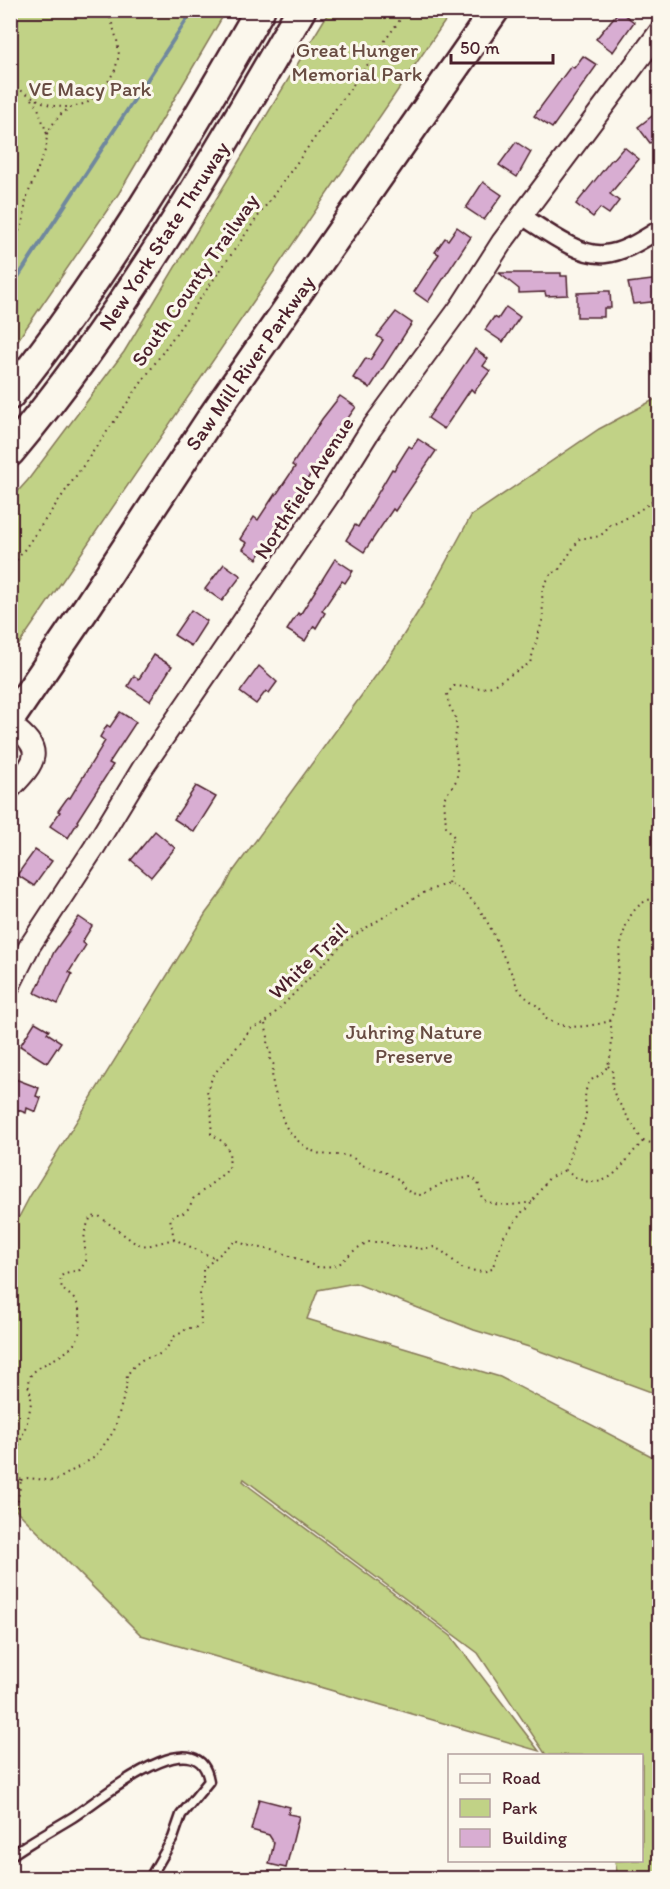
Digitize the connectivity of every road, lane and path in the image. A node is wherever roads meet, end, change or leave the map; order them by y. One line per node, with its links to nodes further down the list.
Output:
1 (108, 10): 10 (path)
2 (260, 10): 15 (highway, New York State Thruway)
3 (301, 10): 16 (highway, New York State Thruway)
4 (407, 10): 18 (path, South County Trailway)
5 (476, 10): 19 (highway, Saw Mill River Parkway)
6 (495, 10): 20 (highway, Saw Mill River Parkway)
7 (660, 32): 12 (street, Northfield Avenue)
8 (10, 86): 9 (path)
9 (30, 97): 10 (path); 11 (path)
10 (72, 107): 11 (path)
11 (48, 134): 14 (path)
12 (522, 216): 13 (street); 24 (street, Northfield Avenue)
13 (660, 229)
14 (10, 247)
15 (10, 395)
16 (10, 452)
17 (660, 495): 22 (path)
18 (10, 570)
19 (10, 691)
20 (10, 722): 21 (street)
21 (10, 789)
22 (448, 883): 25 (path); 26 (path, White Trail)
23 (660, 898): 25 (path)
24 (10, 986)
25 (610, 1021): 27 (path)
26 (265, 1023): 31 (path); 32 (path, White Trail)
27 (608, 1066): 28 (path); 30 (path)
28 (642, 1141): 29 (path); 30 (path)
29 (660, 1145)
30 (565, 1170): 31 (path)
31 (532, 1202): 33 (path)
32 (174, 1239): 33 (path); 34 (path)
33 (216, 1258): 34 (path)
34 (21, 1480): 35 (path)
35 (10, 1524)
36 (10, 1856): 37 (lane)
37 (150, 1878)

